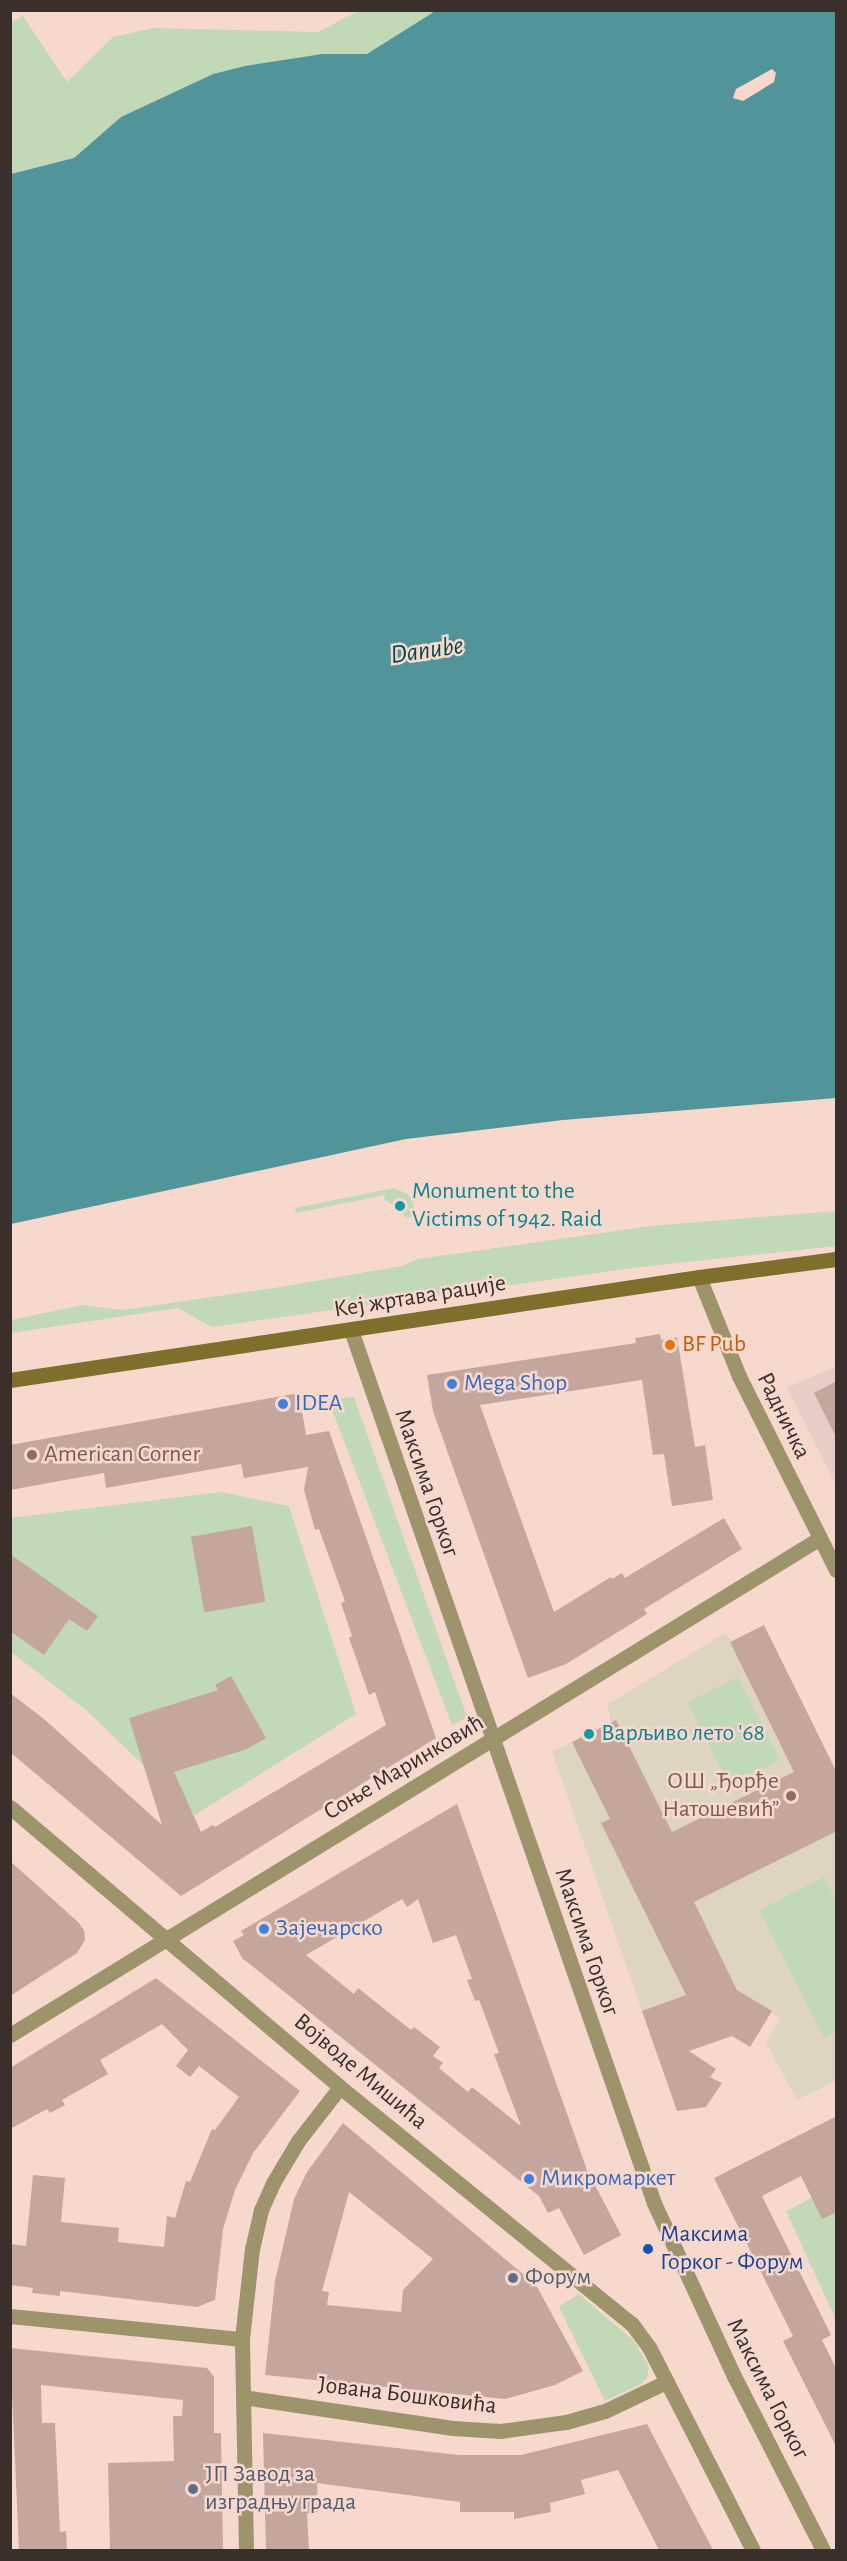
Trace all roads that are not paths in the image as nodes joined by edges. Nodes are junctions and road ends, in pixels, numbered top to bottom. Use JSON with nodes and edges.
{"nodes":[{"id":1,"x":837,"y":1259,"type":"edge"},
{"id":2,"x":699,"y":1277,"type":"junction"},
{"id":3,"x":351,"y":1330,"type":"junction"},
{"id":4,"x":10,"y":1380,"type":"edge"},
{"id":5,"x":820,"y":1538,"type":"junction"},
{"id":6,"x":837,"y":1570,"type":"edge"},
{"id":7,"x":492,"y":1740,"type":"junction"},
{"id":8,"x":10,"y":1807,"type":"edge"},
{"id":9,"x":166,"y":1940,"type":"junction"},
{"id":10,"x":10,"y":2035,"type":"edge"},
{"id":11,"x":340,"y":2086,"type":"junction"},
{"id":12,"x":10,"y":2316,"type":"edge"},
{"id":13,"x":242,"y":2339,"type":"junction"},
{"id":14,"x":666,"y":2382,"type":"junction"},
{"id":15,"x":243,"y":2397,"type":"junction"},
{"id":16,"x":246,"y":2550,"type":"edge"},
{"id":17,"x":753,"y":2550,"type":"edge"},
{"id":18,"x":823,"y":2550,"type":"edge"}],
"edges":[{"from":1,"to":2,"type":"main road","name":"Кеј жртава рације"},
{"from":2,"to":3,"type":"main road","name":"Кеј жртава рације"},
{"from":2,"to":5,"type":"street","name":"Радничка"},
{"from":3,"to":4,"type":"main road","name":"Кеј жртава рације"},
{"from":3,"to":7,"type":"street","name":"Максима Горког"},
{"from":5,"to":6,"type":"street","name":"Радничка"},
{"from":5,"to":7,"type":"street","name":"Соње Маринковић"},
{"from":7,"to":9,"type":"street","name":"Соње Маринковић"},
{"from":7,"to":18,"type":"street","name":"Максима Горког"},
{"from":8,"to":9,"type":"street","name":"Војводе Мишића"},
{"from":9,"to":10,"type":"street","name":"Соње Маринковић"},
{"from":9,"to":11,"type":"street","name":"Војводе Мишића"},
{"from":11,"to":13,"type":"street"},
{"from":11,"to":14,"type":"street","name":"Војводе Мишића"},
{"from":12,"to":13,"type":"street"},
{"from":13,"to":15,"type":"street"},
{"from":14,"to":15,"type":"street","name":"Јована Бошковића"},
{"from":14,"to":17,"type":"street"},
{"from":15,"to":16,"type":"street"}]}
